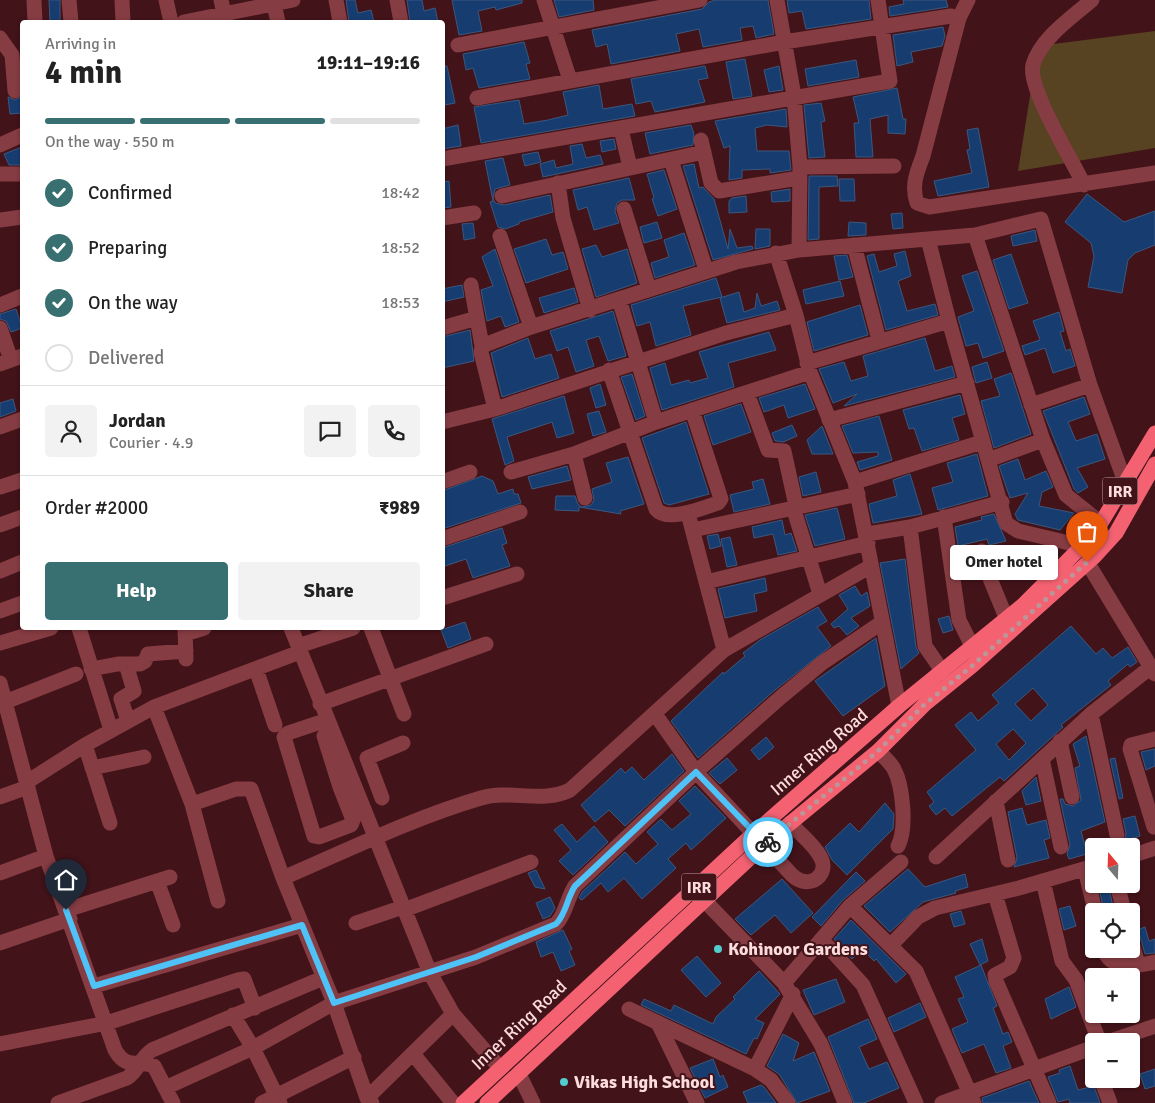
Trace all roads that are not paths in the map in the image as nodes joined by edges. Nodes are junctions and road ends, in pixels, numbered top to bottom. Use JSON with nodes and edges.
{"nodes":[{"id":1,"x":34,"y":0,"type":"edge"},
{"id":2,"x":70,"y":0,"type":"edge"},
{"id":3,"x":122,"y":0,"type":"edge"},
{"id":4,"x":166,"y":0,"type":"edge"},
{"id":5,"x":293,"y":0,"type":"edge"},
{"id":6,"x":336,"y":0,"type":"edge"},
{"id":7,"x":397,"y":0,"type":"edge"},
{"id":8,"x":544,"y":0,"type":"edge"},
{"id":9,"x":700,"y":0,"type":"edge"},
{"id":10,"x":777,"y":0,"type":"edge"},
{"id":11,"x":878,"y":0,"type":"edge"},
{"id":12,"x":968,"y":0,"type":"edge"},
{"id":13,"x":1092,"y":0,"type":"edge"},
{"id":14,"x":273,"y":2,"type":"edge"},
{"id":15,"x":224,"y":12,"type":"edge"},
{"id":16,"x":951,"y":16,"type":"dead end"},
{"id":17,"x":34,"y":20,"type":"edge"},
{"id":18,"x":71,"y":20,"type":"edge"},
{"id":19,"x":123,"y":20,"type":"edge"},
{"id":20,"x":171,"y":20,"type":"edge"},
{"id":21,"x":192,"y":20,"type":"edge"},
{"id":22,"x":278,"y":20,"type":"edge"},
{"id":23,"x":340,"y":20,"type":"edge"},
{"id":24,"x":401,"y":20,"type":"edge"},
{"id":25,"x":882,"y":27,"type":"junction"},
{"id":26,"x":553,"y":28,"type":"junction"},
{"id":27,"x":3,"y":42,"type":"edge"},
{"id":28,"x":784,"y":42,"type":"junction"},
{"id":29,"x":20,"y":45,"type":"edge"},
{"id":30,"x":458,"y":45,"type":"dead end"},
{"id":31,"x":570,"y":80,"type":"junction"},
{"id":32,"x":15,"y":91,"type":"dead end"},
{"id":33,"x":794,"y":96,"type":"junction"},
{"id":34,"x":477,"y":98,"type":"dead end"},
{"id":35,"x":621,"y":129,"type":"junction"},
{"id":36,"x":20,"y":135,"type":"edge"},
{"id":37,"x":0,"y":145,"type":"edge"},
{"id":38,"x":445,"y":159,"type":"edge"},
{"id":39,"x":672,"y":160,"type":"junction"},
{"id":40,"x":894,"y":166,"type":"dead end"},
{"id":41,"x":630,"y":168,"type":"junction"},
{"id":42,"x":1,"y":170,"type":"edge"},
{"id":43,"x":799,"y":172,"type":"junction"},
{"id":44,"x":1155,"y":173,"type":"edge"},
{"id":45,"x":20,"y":174,"type":"edge"},
{"id":46,"x":558,"y":183,"type":"junction"},
{"id":47,"x":1084,"y":185,"type":"junction"},
{"id":48,"x":502,"y":196,"type":"dead end"},
{"id":49,"x":624,"y":209,"type":"dead end"},
{"id":50,"x":474,"y":213,"type":"dead end"},
{"id":51,"x":445,"y":218,"type":"edge"},
{"id":52,"x":0,"y":220,"type":"edge"},
{"id":53,"x":20,"y":221,"type":"edge"},
{"id":54,"x":976,"y":235,"type":"junction"},
{"id":55,"x":500,"y":236,"type":"dead end"},
{"id":56,"x":928,"y":239,"type":"junction"},
{"id":57,"x":854,"y":245,"type":"junction"},
{"id":58,"x":799,"y":250,"type":"junction"},
{"id":59,"x":776,"y":253,"type":"junction"},
{"id":60,"x":706,"y":270,"type":"junction"},
{"id":61,"x":471,"y":286,"type":"dead end"},
{"id":62,"x":649,"y":289,"type":"junction"},
{"id":63,"x":20,"y":297,"type":"edge"},
{"id":64,"x":619,"y":299,"type":"junction"},
{"id":65,"x":0,"y":305,"type":"edge"},
{"id":66,"x":590,"y":310,"type":"junction"},
{"id":67,"x":796,"y":315,"type":"junction"},
{"id":68,"x":477,"y":318,"type":"junction"},
{"id":69,"x":949,"y":321,"type":"junction"},
{"id":70,"x":445,"y":327,"type":"edge"},
{"id":71,"x":531,"y":327,"type":"junction"},
{"id":72,"x":0,"y":328,"type":"edge"},
{"id":73,"x":879,"y":340,"type":"junction"},
{"id":74,"x":482,"y":346,"type":"junction"},
{"id":75,"x":11,"y":360,"type":"edge"},
{"id":76,"x":638,"y":362,"type":"junction"},
{"id":77,"x":809,"y":367,"type":"junction"},
{"id":78,"x":610,"y":370,"type":"junction"},
{"id":79,"x":967,"y":383,"type":"junction"},
{"id":80,"x":1090,"y":384,"type":"junction"},
{"id":81,"x":748,"y":394,"type":"junction"},
{"id":82,"x":1031,"y":405,"type":"junction"},
{"id":83,"x":692,"y":410,"type":"junction"},
{"id":84,"x":488,"y":411,"type":"junction"},
{"id":85,"x":20,"y":420,"type":"edge"},
{"id":86,"x":829,"y":420,"type":"junction"},
{"id":87,"x":445,"y":421,"type":"edge"},
{"id":88,"x":656,"y":422,"type":"junction"},
{"id":89,"x":0,"y":427,"type":"edge"},
{"id":90,"x":630,"y":432,"type":"junction"},
{"id":91,"x":1155,"y":433,"type":"edge"},
{"id":92,"x":1043,"y":440,"type":"junction"},
{"id":93,"x":982,"y":442,"type":"junction"},
{"id":94,"x":574,"y":454,"type":"junction"},
{"id":95,"x":988,"y":460,"type":"junction"},
{"id":96,"x":1155,"y":464,"type":"edge"},
{"id":97,"x":470,"y":472,"type":"dead end"},
{"id":98,"x":511,"y":472,"type":"dead end"},
{"id":99,"x":20,"y":481,"type":"edge"},
{"id":100,"x":445,"y":481,"type":"edge"},
{"id":101,"x":1125,"y":482,"type":"junction"},
{"id":102,"x":0,"y":488,"type":"edge"},
{"id":103,"x":856,"y":488,"type":"junction"},
{"id":104,"x":585,"y":498,"type":"dead end"},
{"id":105,"x":1002,"y":502,"type":"junction"},
{"id":106,"x":795,"y":507,"type":"junction"},
{"id":107,"x":520,"y":512,"type":"dead end"},
{"id":108,"x":687,"y":513,"type":"junction"},
{"id":109,"x":944,"y":517,"type":"junction"},
{"id":110,"x":20,"y":518,"type":"edge"},
{"id":111,"x":1101,"y":523,"type":"junction"},
{"id":112,"x":0,"y":525,"type":"edge"},
{"id":113,"x":910,"y":527,"type":"junction"},
{"id":114,"x":693,"y":530,"type":"junction"},
{"id":115,"x":445,"y":538,"type":"edge"},
{"id":116,"x":868,"y":538,"type":"junction"},
{"id":117,"x":1082,"y":546,"type":"junction"},
{"id":118,"x":982,"y":550,"type":"dead end"},
{"id":119,"x":808,"y":559,"type":"junction"},
{"id":120,"x":1087,"y":562,"type":"junction"},
{"id":121,"x":20,"y":563,"type":"edge"},
{"id":122,"x":870,"y":566,"type":"junction"},
{"id":123,"x":0,"y":570,"type":"edge"},
{"id":124,"x":517,"y":574,"type":"dead end"},
{"id":125,"x":706,"y":582,"type":"junction"},
{"id":126,"x":820,"y":594,"type":"junction"},
{"id":127,"x":445,"y":597,"type":"edge"},
{"id":128,"x":20,"y":604,"type":"edge"},
{"id":129,"x":0,"y":611,"type":"edge"},
{"id":130,"x":1007,"y":620,"type":"junction"},
{"id":131,"x":881,"y":623,"type":"junction"},
{"id":132,"x":44,"y":630,"type":"edge"},
{"id":133,"x":80,"y":630,"type":"edge"},
{"id":134,"x":292,"y":630,"type":"edge"},
{"id":135,"x":348,"y":630,"type":"edge"},
{"id":136,"x":372,"y":630,"type":"edge"},
{"id":137,"x":185,"y":631,"type":"edge"},
{"id":138,"x":0,"y":643,"type":"edge"},
{"id":139,"x":486,"y":644,"type":"dead end"},
{"id":140,"x":972,"y":646,"type":"junction"},
{"id":141,"x":299,"y":649,"type":"junction"},
{"id":142,"x":724,"y":650,"type":"junction"},
{"id":143,"x":126,"y":664,"type":"junction"},
{"id":144,"x":91,"y":669,"type":"junction"},
{"id":145,"x":256,"y":670,"type":"junction"},
{"id":146,"x":1153,"y":670,"type":"edge"},
{"id":147,"x":943,"y":672,"type":"junction"},
{"id":148,"x":76,"y":674,"type":"dead end"},
{"id":149,"x":390,"y":678,"type":"junction"},
{"id":150,"x":0,"y":683,"type":"edge"},
{"id":151,"x":5,"y":702,"type":"junction"},
{"id":152,"x":320,"y":704,"type":"junction"},
{"id":153,"x":899,"y":706,"type":"junction"},
{"id":154,"x":154,"y":707,"type":"junction"},
{"id":155,"x":404,"y":714,"type":"dead end"},
{"id":156,"x":655,"y":714,"type":"junction"},
{"id":157,"x":1091,"y":714,"type":"junction"},
{"id":158,"x":128,"y":721,"type":"junction"},
{"id":159,"x":275,"y":725,"type":"dead end"},
{"id":160,"x":326,"y":729,"type":"junction"},
{"id":161,"x":111,"y":730,"type":"junction"},
{"id":162,"x":1155,"y":739,"type":"edge"},
{"id":163,"x":1060,"y":741,"type":"junction"},
{"id":164,"x":402,"y":743,"type":"dead end"},
{"id":165,"x":85,"y":745,"type":"junction"},
{"id":166,"x":878,"y":751,"type":"junction"},
{"id":167,"x":144,"y":757,"type":"dead end"},
{"id":168,"x":1042,"y":759,"type":"junction"},
{"id":169,"x":369,"y":766,"type":"junction"},
{"id":170,"x":92,"y":768,"type":"junction"},
{"id":171,"x":696,"y":772,"type":"junction"},
{"id":172,"x":347,"y":782,"type":"junction"},
{"id":173,"x":27,"y":784,"type":"junction"},
{"id":174,"x":0,"y":797,"type":"edge"},
{"id":175,"x":1072,"y":797,"type":"dead end"},
{"id":176,"x":382,"y":798,"type":"dead end"},
{"id":177,"x":996,"y":801,"type":"junction"},
{"id":178,"x":192,"y":804,"type":"junction"},
{"id":179,"x":110,"y":823,"type":"dead end"},
{"id":180,"x":790,"y":823,"type":"junction"},
{"id":181,"x":1154,"y":827,"type":"edge"},
{"id":182,"x":753,"y":834,"type":"junction"},
{"id":183,"x":1117,"y":835,"type":"dead end"},
{"id":184,"x":375,"y":839,"type":"junction"},
{"id":185,"x":765,"y":844,"type":"junction"},
{"id":186,"x":898,"y":846,"type":"dead end"},
{"id":187,"x":1061,"y":847,"type":"dead end"},
{"id":188,"x":1155,"y":848,"type":"edge"},
{"id":189,"x":1140,"y":853,"type":"edge"},
{"id":190,"x":46,"y":856,"type":"junction"},
{"id":191,"x":936,"y":857,"type":"dead end"},
{"id":192,"x":1008,"y":860,"type":"dead end"},
{"id":193,"x":532,"y":862,"type":"dead end"},
{"id":194,"x":901,"y":862,"type":"dead end"},
{"id":195,"x":1085,"y":868,"type":"edge"},
{"id":196,"x":0,"y":873,"type":"edge"},
{"id":197,"x":283,"y":878,"type":"junction"},
{"id":198,"x":1043,"y":881,"type":"junction"},
{"id":199,"x":995,"y":894,"type":"junction"},
{"id":200,"x":704,"y":900,"type":"junction"},
{"id":201,"x":218,"y":901,"type":"dead end"},
{"id":202,"x":850,"y":906,"type":"junction"},
{"id":203,"x":403,"y":908,"type":"junction"},
{"id":204,"x":68,"y":915,"type":"junction"},
{"id":205,"x":356,"y":923,"type":"dead end"},
{"id":206,"x":174,"y":924,"type":"dead end"},
{"id":207,"x":302,"y":925,"type":"junction"},
{"id":208,"x":822,"y":940,"type":"junction"},
{"id":209,"x":0,"y":944,"type":"edge"},
{"id":210,"x":892,"y":945,"type":"junction"},
{"id":211,"x":1109,"y":958,"type":"edge"},
{"id":212,"x":1136,"y":958,"type":"edge"},
{"id":213,"x":1155,"y":962,"type":"edge"},
{"id":214,"x":1138,"y":965,"type":"junction"},
{"id":215,"x":430,"y":973,"type":"junction"},
{"id":216,"x":323,"y":978,"type":"junction"},
{"id":217,"x":94,"y":986,"type":"junction"},
{"id":218,"x":789,"y":989,"type":"junction"},
{"id":219,"x":334,"y":1003,"type":"junction"},
{"id":220,"x":255,"y":1008,"type":"junction"},
{"id":221,"x":629,"y":1010,"type":"dead end"},
{"id":222,"x":453,"y":1014,"type":"junction"},
{"id":223,"x":233,"y":1015,"type":"junction"},
{"id":224,"x":106,"y":1023,"type":"junction"},
{"id":225,"x":659,"y":1025,"type":"junction"},
{"id":226,"x":1155,"y":1026,"type":"edge"},
{"id":227,"x":1090,"y":1033,"type":"edge"},
{"id":228,"x":1134,"y":1033,"type":"edge"},
{"id":229,"x":0,"y":1044,"type":"edge"},
{"id":230,"x":253,"y":1048,"type":"junction"},
{"id":231,"x":1085,"y":1052,"type":"edge"},
{"id":232,"x":414,"y":1055,"type":"junction"},
{"id":233,"x":354,"y":1057,"type":"junction"},
{"id":234,"x":140,"y":1064,"type":"junction"},
{"id":235,"x":500,"y":1068,"type":"junction"},
{"id":236,"x":755,"y":1069,"type":"junction"},
{"id":237,"x":1035,"y":1070,"type":"junction"},
{"id":238,"x":519,"y":1074,"type":"junction"},
{"id":239,"x":165,"y":1088,"type":"junction"},
{"id":240,"x":1104,"y":1088,"type":"edge"},
{"id":241,"x":972,"y":1098,"type":"edge"},
{"id":242,"x":278,"y":1099,"type":"edge"},
{"id":243,"x":369,"y":1101,"type":"edge"},
{"id":244,"x":58,"y":1103,"type":"edge"},
{"id":245,"x":173,"y":1103,"type":"edge"},
{"id":246,"x":262,"y":1103,"type":"edge"},
{"id":247,"x":453,"y":1103,"type":"edge"},
{"id":248,"x":462,"y":1103,"type":"edge"},
{"id":249,"x":487,"y":1103,"type":"edge"},
{"id":250,"x":533,"y":1103,"type":"edge"},
{"id":251,"x":697,"y":1103,"type":"edge"},
{"id":252,"x":788,"y":1103,"type":"edge"},
{"id":253,"x":846,"y":1103,"type":"edge"},
{"id":254,"x":916,"y":1103,"type":"edge"},
{"id":255,"x":942,"y":1103,"type":"edge"},
{"id":256,"x":1049,"y":1103,"type":"edge"},
{"id":257,"x":1110,"y":1103,"type":"edge"}],
"edges":[{"from":1,"to":17,"type":"street"},
{"from":2,"to":18,"type":"street"},
{"from":3,"to":19,"type":"street"},
{"from":4,"to":20,"type":"street"},
{"from":5,"to":14,"type":"street"},
{"from":6,"to":23,"type":"street"},
{"from":7,"to":24,"type":"street"},
{"from":8,"to":26,"type":"street"},
{"from":9,"to":26,"type":"street"},
{"from":10,"to":28,"type":"street"},
{"from":11,"to":25,"type":"street"},
{"from":12,"to":47,"type":"street"},
{"from":13,"to":47,"type":"street"},
{"from":14,"to":15,"type":"street"},
{"from":14,"to":22,"type":"street"},
{"from":15,"to":21,"type":"street"},
{"from":16,"to":25,"type":"street"},
{"from":25,"to":28,"type":"street"},
{"from":25,"to":33,"type":"street"},
{"from":26,"to":30,"type":"street"},
{"from":26,"to":31,"type":"street"},
{"from":27,"to":29,"type":"street"},
{"from":27,"to":32,"type":"street"},
{"from":28,"to":31,"type":"street"},
{"from":28,"to":33,"type":"street"},
{"from":31,"to":34,"type":"street"},
{"from":33,"to":35,"type":"street"},
{"from":33,"to":43,"type":"street"},
{"from":35,"to":38,"type":"street"},
{"from":35,"to":41,"type":"street"},
{"from":36,"to":37,"type":"street"},
{"from":39,"to":41,"type":"street"},
{"from":39,"to":43,"type":"street"},
{"from":39,"to":60,"type":"street"},
{"from":40,"to":43,"type":"street"},
{"from":41,"to":46,"type":"street"},
{"from":42,"to":45,"type":"street"},
{"from":43,"to":58,"type":"street"},
{"from":44,"to":47,"type":"street"},
{"from":46,"to":48,"type":"street"},
{"from":46,"to":66,"type":"street"},
{"from":49,"to":62,"type":"street"},
{"from":50,"to":51,"type":"street"},
{"from":52,"to":53,"type":"street"},
{"from":54,"to":56,"type":"street"},
{"from":54,"to":80,"type":"street"},
{"from":54,"to":82,"type":"street"},
{"from":55,"to":71,"type":"street"},
{"from":56,"to":57,"type":"street"},
{"from":56,"to":69,"type":"street"},
{"from":57,"to":58,"type":"street"},
{"from":57,"to":73,"type":"street"},
{"from":58,"to":59,"type":"street"},
{"from":59,"to":60,"type":"street"},
{"from":59,"to":67,"type":"street"},
{"from":60,"to":62,"type":"street"},
{"from":61,"to":68,"type":"street"},
{"from":62,"to":64,"type":"street"},
{"from":63,"to":65,"type":"street"},
{"from":64,"to":66,"type":"street"},
{"from":64,"to":76,"type":"street"},
{"from":66,"to":71,"type":"street"},
{"from":67,"to":76,"type":"street"},
{"from":67,"to":77,"type":"street"},
{"from":68,"to":70,"type":"street"},
{"from":68,"to":74,"type":"street"},
{"from":69,"to":73,"type":"street"},
{"from":69,"to":79,"type":"street"},
{"from":71,"to":74,"type":"street"},
{"from":72,"to":75,"type":"street"},
{"from":73,"to":77,"type":"street"},
{"from":74,"to":84,"type":"street"},
{"from":76,"to":78,"type":"street"},
{"from":76,"to":88,"type":"street"},
{"from":77,"to":81,"type":"street"},
{"from":77,"to":86,"type":"street"},
{"from":78,"to":84,"type":"street"},
{"from":78,"to":90,"type":"street"},
{"from":79,"to":86,"type":"street"},
{"from":79,"to":93,"type":"street"},
{"from":80,"to":82,"type":"street"},
{"from":80,"to":101,"type":"street"},
{"from":81,"to":83,"type":"street"},
{"from":81,"to":106,"type":"street"},
{"from":82,"to":92,"type":"street"},
{"from":83,"to":88,"type":"street"},
{"from":83,"to":108,"type":"street"},
{"from":84,"to":87,"type":"street"},
{"from":85,"to":89,"type":"street"},
{"from":86,"to":103,"type":"street"},
{"from":88,"to":90,"type":"street"},
{"from":90,"to":94,"type":"street"},
{"from":90,"to":108,"type":"street"},
{"from":91,"to":101,"type":"highway","name":"Inner Ring Road","number":"IRR"},
{"from":92,"to":95,"type":"street"},
{"from":92,"to":111,"type":"street"},
{"from":93,"to":95,"type":"street"},
{"from":93,"to":103,"type":"street"},
{"from":94,"to":98,"type":"street"},
{"from":94,"to":104,"type":"street"},
{"from":95,"to":105,"type":"street"},
{"from":96,"to":120,"type":"highway","name":"Inner Ring Road","number":"IRR"},
{"from":97,"to":100,"type":"street"},
{"from":99,"to":102,"type":"street"},
{"from":101,"to":111,"type":"highway","name":"Inner Ring Road","number":"IRR"},
{"from":103,"to":106,"type":"street"},
{"from":103,"to":116,"type":"street"},
{"from":105,"to":109,"type":"street"},
{"from":105,"to":117,"type":"street"},
{"from":106,"to":114,"type":"street"},
{"from":106,"to":119,"type":"street"},
{"from":107,"to":115,"type":"street"},
{"from":108,"to":114,"type":"street"},
{"from":109,"to":113,"type":"street"},
{"from":109,"to":140,"type":"street"},
{"from":110,"to":112,"type":"street"},
{"from":111,"to":117,"type":"highway","name":"Inner Ring Road","number":"IRR"},
{"from":113,"to":116,"type":"street"},
{"from":113,"to":147,"type":"street"},
{"from":114,"to":125,"type":"street"},
{"from":116,"to":119,"type":"street"},
{"from":116,"to":122,"type":"street"},
{"from":117,"to":130,"type":"highway","name":"Inner Ring Road","number":"IRR"},
{"from":118,"to":130,"type":"street"},
{"from":119,"to":125,"type":"street"},
{"from":119,"to":126,"type":"street"},
{"from":120,"to":146,"type":"street"},
{"from":120,"to":166,"type":"highway","name":"Inner Ring Road","number":"IRR"},
{"from":121,"to":123,"type":"street"},
{"from":122,"to":126,"type":"street"},
{"from":122,"to":131,"type":"street"},
{"from":124,"to":127,"type":"street"},
{"from":125,"to":142,"type":"street"},
{"from":126,"to":142,"type":"street"},
{"from":128,"to":129,"type":"street"},
{"from":130,"to":140,"type":"highway","name":"Inner Ring Road","number":"IRR"},
{"from":131,"to":153,"type":"street"},
{"from":131,"to":171,"type":"street"},
{"from":132,"to":138,"type":"street"},
{"from":133,"to":144,"type":"street"},
{"from":134,"to":141,"type":"street"},
{"from":135,"to":141,"type":"street"},
{"from":136,"to":149,"type":"street"},
{"from":137,"to":143,"type":"street"},
{"from":139,"to":149,"type":"street"},
{"from":140,"to":147,"type":"highway","name":"Inner Ring Road","number":"IRR"},
{"from":141,"to":145,"type":"street"},
{"from":141,"to":152,"type":"street"},
{"from":142,"to":156,"type":"street"},
{"from":143,"to":144,"type":"street"},
{"from":143,"to":158,"type":"street"},
{"from":144,"to":161,"type":"street"},
{"from":145,"to":154,"type":"street"},
{"from":145,"to":159,"type":"street"},
{"from":146,"to":157,"type":"street"},
{"from":147,"to":153,"type":"highway","name":"Inner Ring Road","number":"IRR"},
{"from":148,"to":151,"type":"street"},
{"from":149,"to":152,"type":"street"},
{"from":149,"to":155,"type":"street"},
{"from":150,"to":151,"type":"street"},
{"from":151,"to":173,"type":"street"},
{"from":152,"to":160,"type":"street"},
{"from":153,"to":182,"type":"highway","name":"Inner Ring Road","number":"IRR"},
{"from":154,"to":158,"type":"street"},
{"from":154,"to":178,"type":"street"},
{"from":156,"to":171,"type":"street"},
{"from":156,"to":184,"type":"street"},
{"from":157,"to":163,"type":"street"},
{"from":157,"to":183,"type":"street"},
{"from":158,"to":161,"type":"street"},
{"from":160,"to":172,"type":"street"},
{"from":160,"to":172,"type":"street"},
{"from":161,"to":165,"type":"street"},
{"from":162,"to":181,"type":"street"},
{"from":163,"to":168,"type":"street"},
{"from":163,"to":175,"type":"street"},
{"from":164,"to":169,"type":"street"},
{"from":165,"to":170,"type":"street"},
{"from":165,"to":173,"type":"street"},
{"from":166,"to":180,"type":"highway","name":"Inner Ring Road","number":"IRR"},
{"from":166,"to":186,"type":"street"},
{"from":167,"to":170,"type":"street"},
{"from":168,"to":177,"type":"street"},
{"from":168,"to":187,"type":"street"},
{"from":169,"to":172,"type":"street"},
{"from":169,"to":176,"type":"street"},
{"from":170,"to":179,"type":"street"},
{"from":171,"to":182,"type":"street"},
{"from":171,"to":215,"type":"street"},
{"from":172,"to":184,"type":"street"},
{"from":173,"to":174,"type":"street"},
{"from":173,"to":190,"type":"street"},
{"from":177,"to":191,"type":"street"},
{"from":177,"to":192,"type":"street"},
{"from":178,"to":197,"type":"street"},
{"from":178,"to":201,"type":"street"},
{"from":180,"to":185,"type":"highway","name":"Inner Ring Road","number":"IRR"},
{"from":180,"to":185,"type":"street"},
{"from":182,"to":185,"type":"street"},
{"from":182,"to":235,"type":"highway","name":"Inner Ring Road","number":"IRR"},
{"from":184,"to":197,"type":"street"},
{"from":184,"to":203,"type":"street"},
{"from":185,"to":200,"type":"highway","name":"Inner Ring Road","number":"IRR"},
{"from":188,"to":189,"type":"street"},
{"from":190,"to":196,"type":"street"},
{"from":190,"to":204,"type":"street"},
{"from":193,"to":203,"type":"street"},
{"from":194,"to":202,"type":"street"},
{"from":195,"to":198,"type":"street"},
{"from":197,"to":207,"type":"street"},
{"from":198,"to":199,"type":"street"},
{"from":198,"to":227,"type":"street"},
{"from":199,"to":210,"type":"street"},
{"from":199,"to":237,"type":"street"},
{"from":200,"to":218,"type":"street"},
{"from":200,"to":238,"type":"highway","name":"Inner Ring Road","number":"IRR"},
{"from":202,"to":208,"type":"street"},
{"from":202,"to":210,"type":"street"},
{"from":203,"to":205,"type":"street"},
{"from":203,"to":215,"type":"street"},
{"from":204,"to":206,"type":"street"},
{"from":204,"to":209,"type":"street"},
{"from":204,"to":217,"type":"street"},
{"from":207,"to":216,"type":"street"},
{"from":207,"to":217,"type":"street"},
{"from":208,"to":218,"type":"street"},
{"from":208,"to":254,"type":"street"},
{"from":210,"to":241,"type":"street"},
{"from":211,"to":214,"type":"street"},
{"from":212,"to":214,"type":"street"},
{"from":213,"to":214,"type":"street"},
{"from":215,"to":219,"type":"street"},
{"from":215,"to":222,"type":"street"},
{"from":216,"to":219,"type":"street"},
{"from":216,"to":220,"type":"street"},
{"from":217,"to":224,"type":"street"},
{"from":218,"to":236,"type":"street"},
{"from":218,"to":253,"type":"street"},
{"from":219,"to":230,"type":"street"},
{"from":219,"to":233,"type":"street"},
{"from":220,"to":223,"type":"street"},
{"from":220,"to":224,"type":"street"},
{"from":221,"to":225,"type":"street"},
{"from":222,"to":232,"type":"street"},
{"from":222,"to":235,"type":"street"},
{"from":223,"to":230,"type":"street"},
{"from":223,"to":234,"type":"street"},
{"from":224,"to":229,"type":"street"},
{"from":224,"to":234,"type":"street"},
{"from":225,"to":236,"type":"street"},
{"from":225,"to":251,"type":"street"},
{"from":226,"to":228,"type":"street"},
{"from":230,"to":239,"type":"street"},
{"from":230,"to":242,"type":"street"},
{"from":231,"to":237,"type":"street"},
{"from":232,"to":243,"type":"street"},
{"from":232,"to":247,"type":"street"},
{"from":233,"to":242,"type":"street"},
{"from":233,"to":243,"type":"street"},
{"from":234,"to":239,"type":"street"},
{"from":234,"to":244,"type":"street"},
{"from":235,"to":248,"type":"highway","name":"Inner Ring Road","number":"IRR"},
{"from":236,"to":252,"type":"street"},
{"from":237,"to":241,"type":"street"},
{"from":237,"to":256,"type":"street"},
{"from":238,"to":249,"type":"highway","name":"Inner Ring Road","number":"IRR"},
{"from":238,"to":250,"type":"street"},
{"from":239,"to":245,"type":"street"},
{"from":240,"to":257,"type":"street"},
{"from":241,"to":255,"type":"street"},
{"from":242,"to":246,"type":"street"}]}
